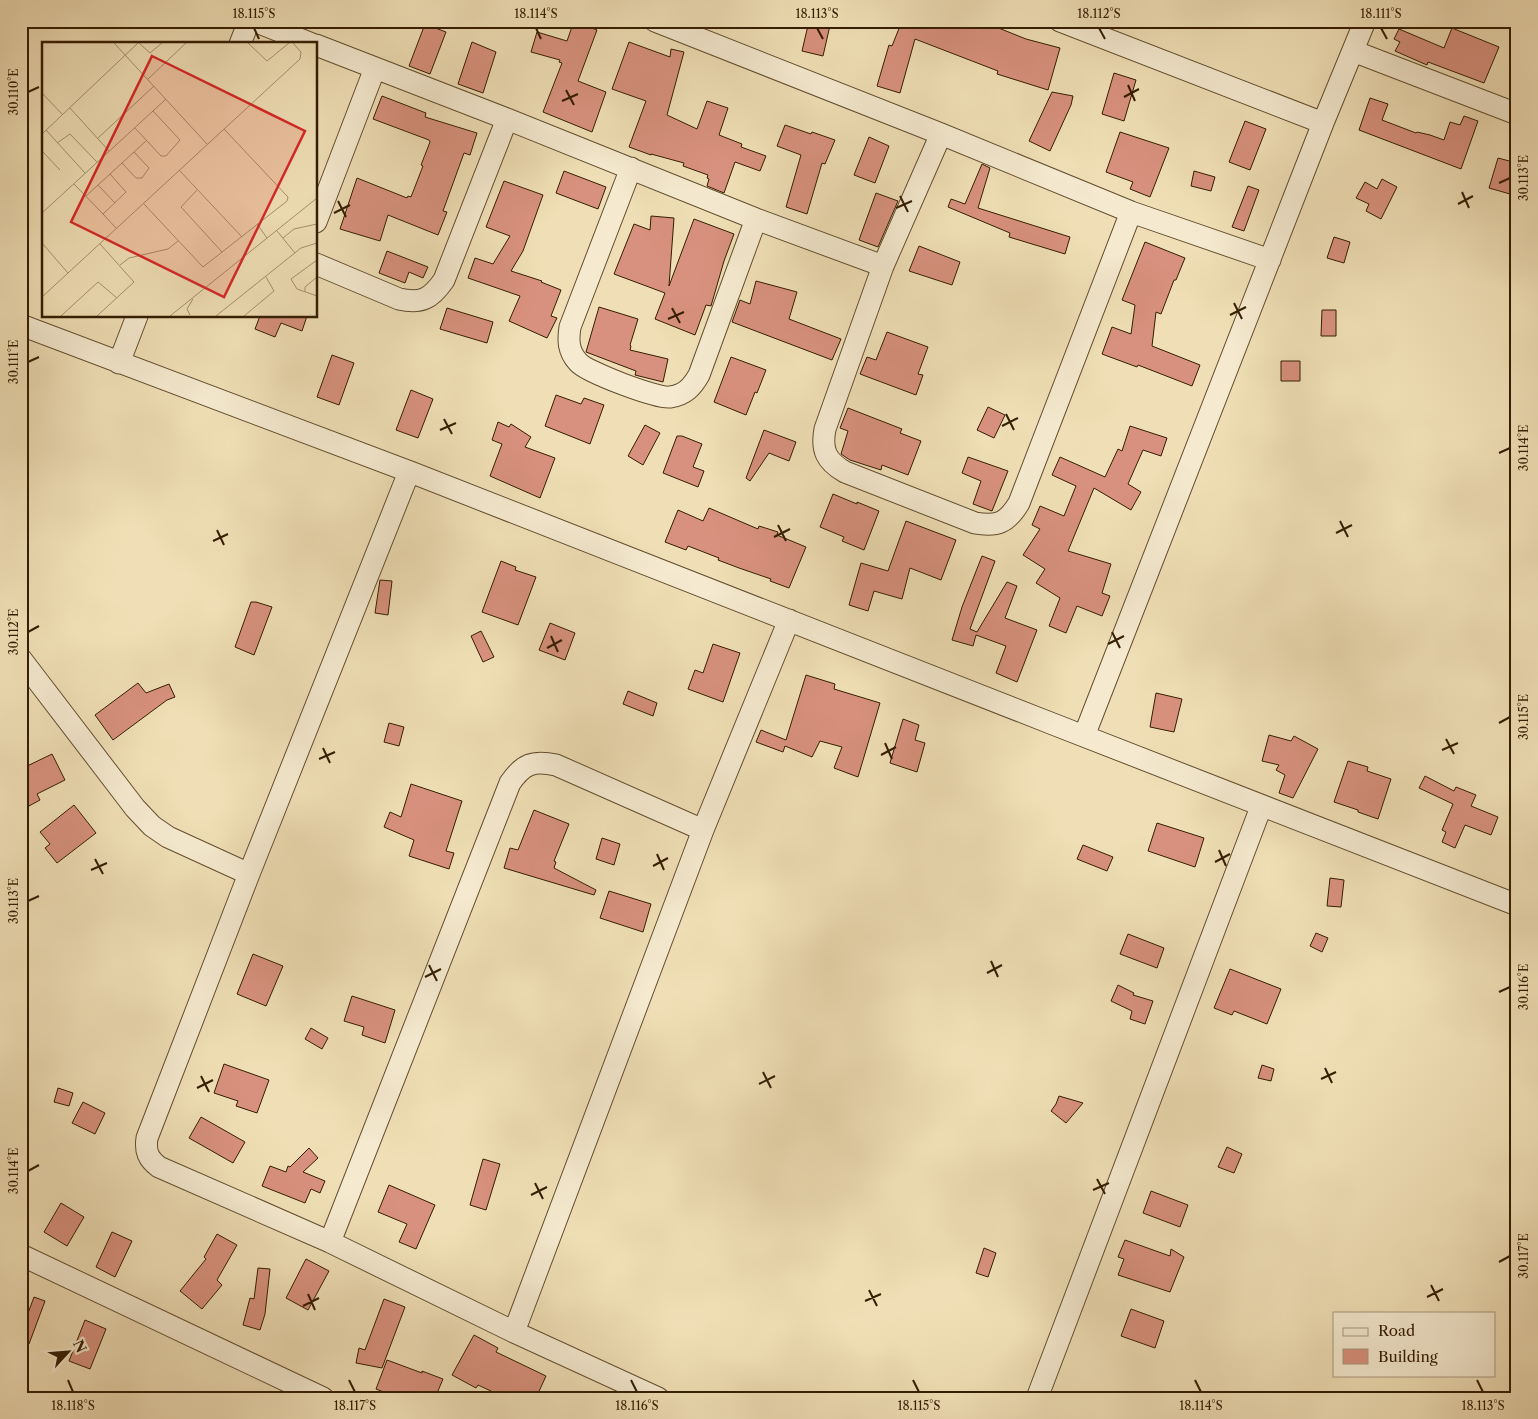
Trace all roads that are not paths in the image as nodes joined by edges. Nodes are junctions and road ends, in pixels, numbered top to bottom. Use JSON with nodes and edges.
{"nodes":[{"id":1,"x":249,"y":21,"type":"edge"},
{"id":2,"x":254,"y":21,"type":"edge"},
{"id":3,"x":1060,"y":21,"type":"edge"},
{"id":4,"x":1365,"y":21,"type":"edge"},
{"id":5,"x":669,"y":24,"type":"edge"},
{"id":6,"x":241,"y":42,"type":"edge"},
{"id":7,"x":307,"y":42,"type":"edge"},
{"id":8,"x":318,"y":46,"type":"edge"},
{"id":9,"x":1354,"y":51,"type":"junction"},
{"id":10,"x":374,"y":68,"type":"junction"},
{"id":11,"x":1517,"y":114,"type":"edge"},
{"id":12,"x":507,"y":119,"type":"junction"},
{"id":13,"x":1323,"y":123,"type":"junction"},
{"id":14,"x":942,"y":134,"type":"junction"},
{"id":15,"x":631,"y":168,"type":"junction"},
{"id":16,"x":1131,"y":212,"type":"junction"},
{"id":17,"x":318,"y":217,"type":"edge"},
{"id":18,"x":756,"y":219,"type":"junction"},
{"id":19,"x":1270,"y":260,"type":"junction"},
{"id":20,"x":318,"y":265,"type":"edge"},
{"id":21,"x":883,"y":266,"type":"junction"},
{"id":22,"x":136,"y":318,"type":"edge"},
{"id":23,"x":21,"y":325,"type":"edge"},
{"id":24,"x":119,"y":363,"type":"junction"},
{"id":25,"x":409,"y":472,"type":"junction"},
{"id":26,"x":789,"y":620,"type":"junction"},
{"id":27,"x":21,"y":659,"type":"edge"},
{"id":28,"x":1084,"y":736,"type":"junction"},
{"id":29,"x":1261,"y":807,"type":"junction"},
{"id":30,"x":703,"y":830,"type":"junction"},
{"id":31,"x":249,"y":874,"type":"junction"},
{"id":32,"x":1517,"y":905,"type":"edge"},
{"id":33,"x":330,"y":1242,"type":"junction"},
{"id":34,"x":21,"y":1255,"type":"edge"},
{"id":35,"x":514,"y":1332,"type":"junction"},
{"id":36,"x":323,"y":1398,"type":"edge"},
{"id":37,"x":658,"y":1398,"type":"edge"},
{"id":38,"x":1037,"y":1398,"type":"edge"}],
"edges":[{"from":1,"to":6,"type":"street"},
{"from":2,"to":7,"type":"street"},
{"from":3,"to":13,"type":"street"},
{"from":4,"to":9,"type":"street"},
{"from":5,"to":14,"type":"street"},
{"from":8,"to":10,"type":"street"},
{"from":9,"to":11,"type":"street"},
{"from":9,"to":13,"type":"street"},
{"from":10,"to":12,"type":"street"},
{"from":10,"to":17,"type":"street"},
{"from":12,"to":15,"type":"street"},
{"from":12,"to":20,"type":"street"},
{"from":13,"to":19,"type":"street"},
{"from":14,"to":16,"type":"street"},
{"from":14,"to":21,"type":"street"},
{"from":15,"to":18,"type":"street"},
{"from":15,"to":18,"type":"street"},
{"from":16,"to":19,"type":"street"},
{"from":16,"to":21,"type":"street"},
{"from":18,"to":21,"type":"street"},
{"from":19,"to":28,"type":"street"},
{"from":22,"to":24,"type":"street"},
{"from":23,"to":24,"type":"street"},
{"from":24,"to":25,"type":"street"},
{"from":25,"to":26,"type":"street"},
{"from":25,"to":31,"type":"street"},
{"from":26,"to":28,"type":"street"},
{"from":26,"to":30,"type":"street"},
{"from":27,"to":31,"type":"street"},
{"from":28,"to":29,"type":"street"},
{"from":29,"to":32,"type":"street"},
{"from":29,"to":38,"type":"street"},
{"from":30,"to":33,"type":"street"},
{"from":30,"to":35,"type":"street"},
{"from":31,"to":33,"type":"street"},
{"from":33,"to":35,"type":"street"},
{"from":34,"to":36,"type":"street"},
{"from":35,"to":37,"type":"street"}]}
